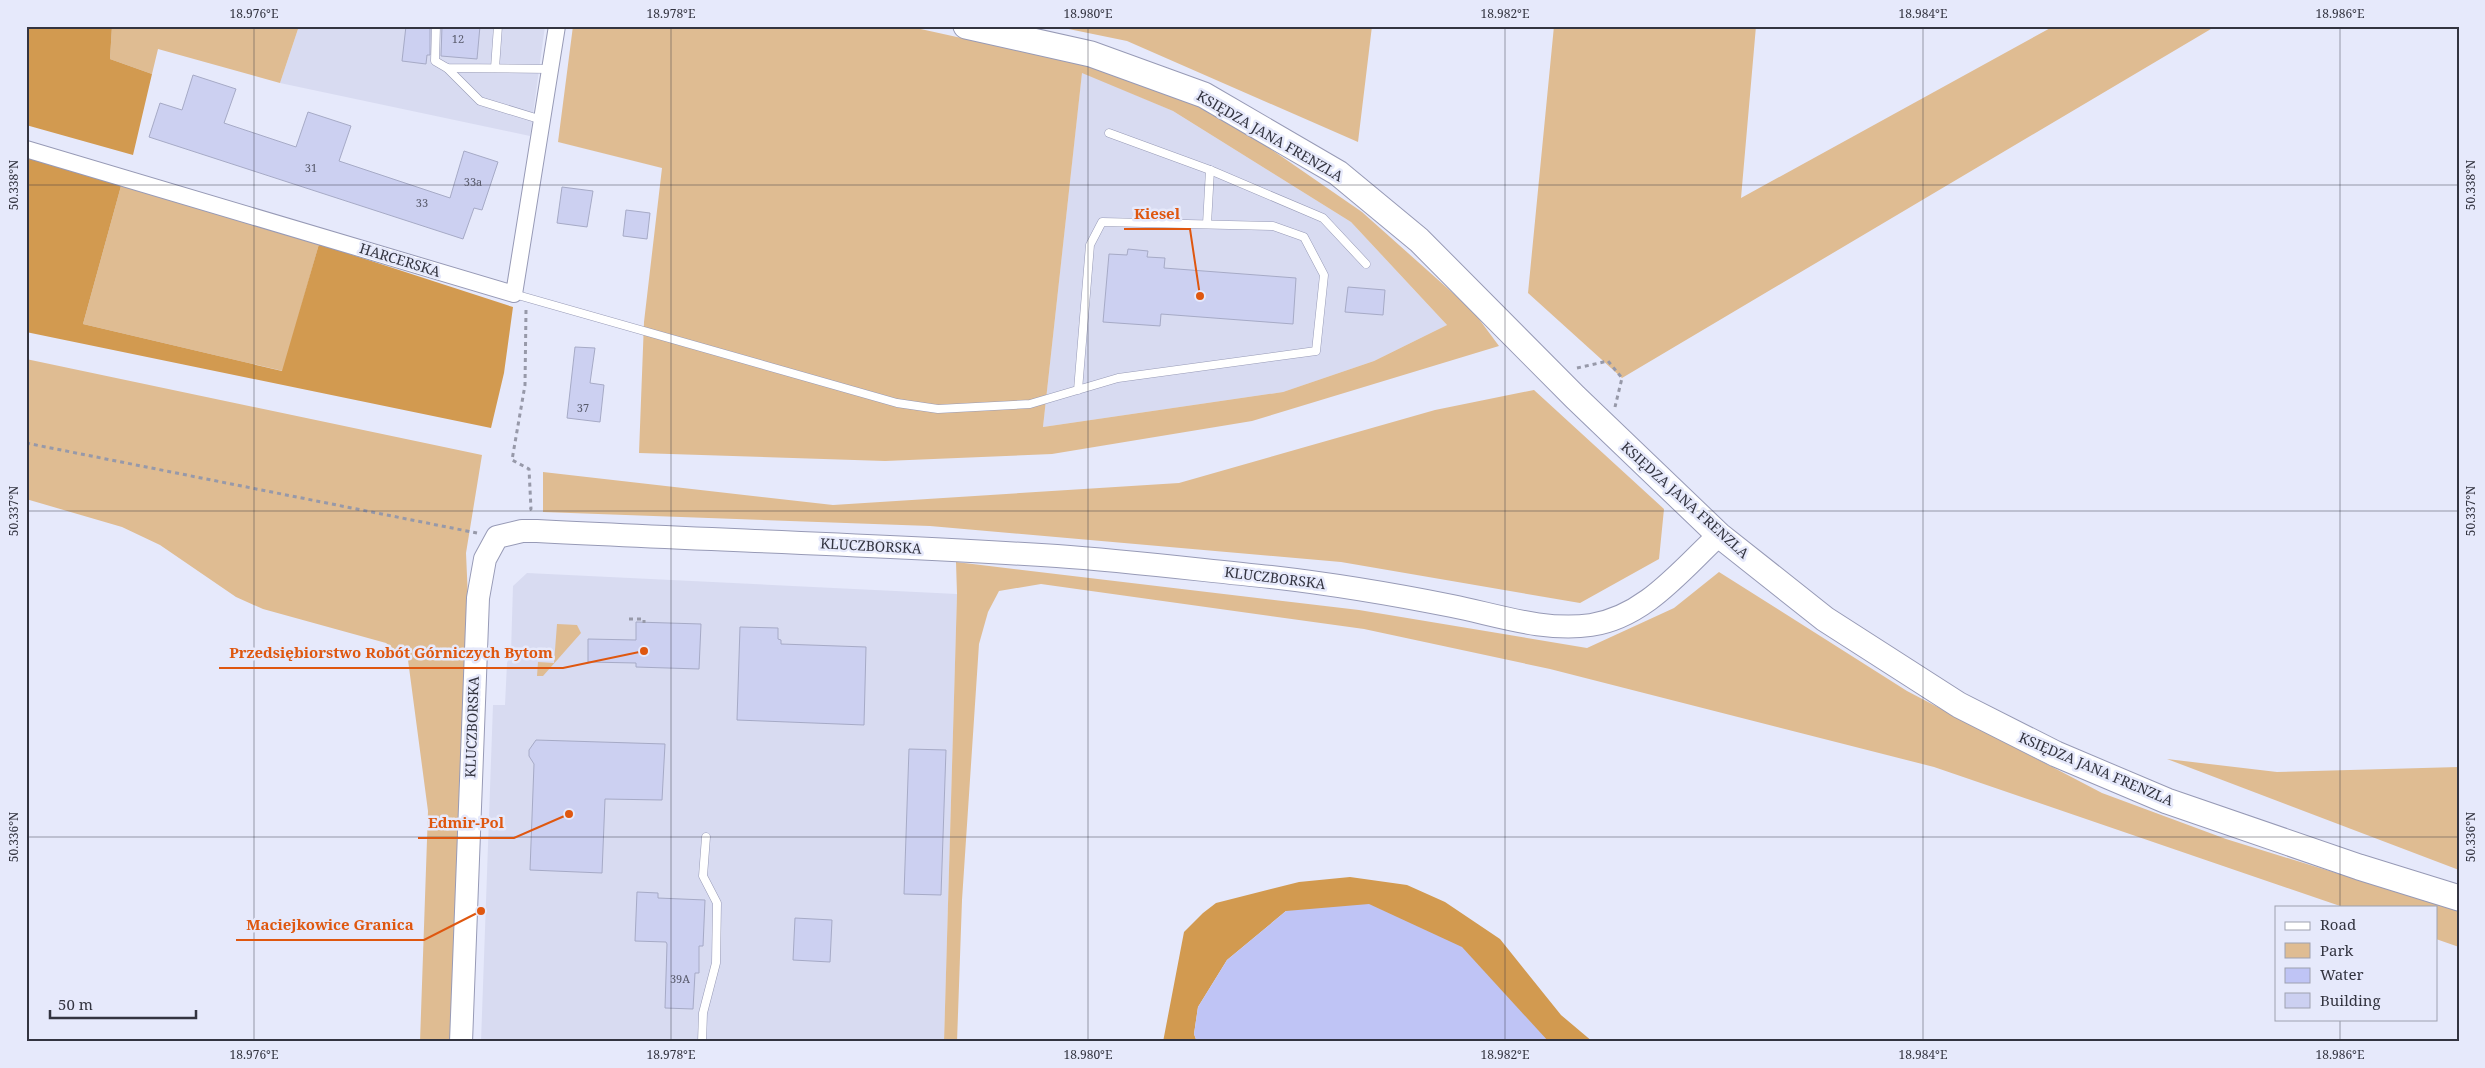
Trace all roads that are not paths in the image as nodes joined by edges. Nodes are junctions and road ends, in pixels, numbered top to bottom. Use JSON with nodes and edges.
{"nodes":[{"id":1,"x":436,"y":26,"type":"edge"},
{"id":2,"x":498,"y":26,"type":"edge"},
{"id":3,"x":557,"y":26,"type":"edge"},
{"id":4,"x":966,"y":26,"type":"edge"},
{"id":5,"x":448,"y":68,"type":"junction"},
{"id":6,"x":495,"y":68,"type":"junction"},
{"id":7,"x":550,"y":69,"type":"junction"},
{"id":8,"x":542,"y":120,"type":"junction"},
{"id":9,"x":1109,"y":133,"type":"dead end"},
{"id":10,"x":26,"y":149,"type":"edge"},
{"id":11,"x":1210,"y":170,"type":"junction"},
{"id":12,"x":1207,"y":224,"type":"junction"},
{"id":13,"x":1366,"y":264,"type":"dead end"},
{"id":14,"x":520,"y":296,"type":"junction"},
{"id":15,"x":1078,"y":390,"type":"junction"},
{"id":16,"x":1719,"y":535,"type":"junction"},
{"id":17,"x":706,"y":837,"type":"dead end"},
{"id":18,"x":2459,"y":898,"type":"edge"},
{"id":19,"x":460,"y":1042,"type":"edge"},
{"id":20,"x":702,"y":1042,"type":"edge"}],
"edges":[{"from":1,"to":5,"type":"lane"},
{"from":2,"to":6,"type":"lane"},
{"from":3,"to":7,"type":"street"},
{"from":4,"to":16,"type":"main road","name":"KSIĘDZA JANA FRENZLA"},
{"from":5,"to":6,"type":"lane"},
{"from":5,"to":8,"type":"lane"},
{"from":6,"to":7,"type":"lane"},
{"from":7,"to":8,"type":"street"},
{"from":8,"to":14,"type":"street"},
{"from":9,"to":11,"type":"lane"},
{"from":10,"to":14,"type":"street","name":"HARCERSKA"},
{"from":11,"to":12,"type":"lane"},
{"from":11,"to":13,"type":"lane"},
{"from":12,"to":15,"type":"lane"},
{"from":12,"to":15,"type":"lane"},
{"from":14,"to":15,"type":"lane"},
{"from":16,"to":18,"type":"main road","name":"KSIĘDZA JANA FRENZLA"},
{"from":16,"to":19,"type":"street","name":"KLUCZBORSKA"},
{"from":17,"to":20,"type":"lane"}]}
